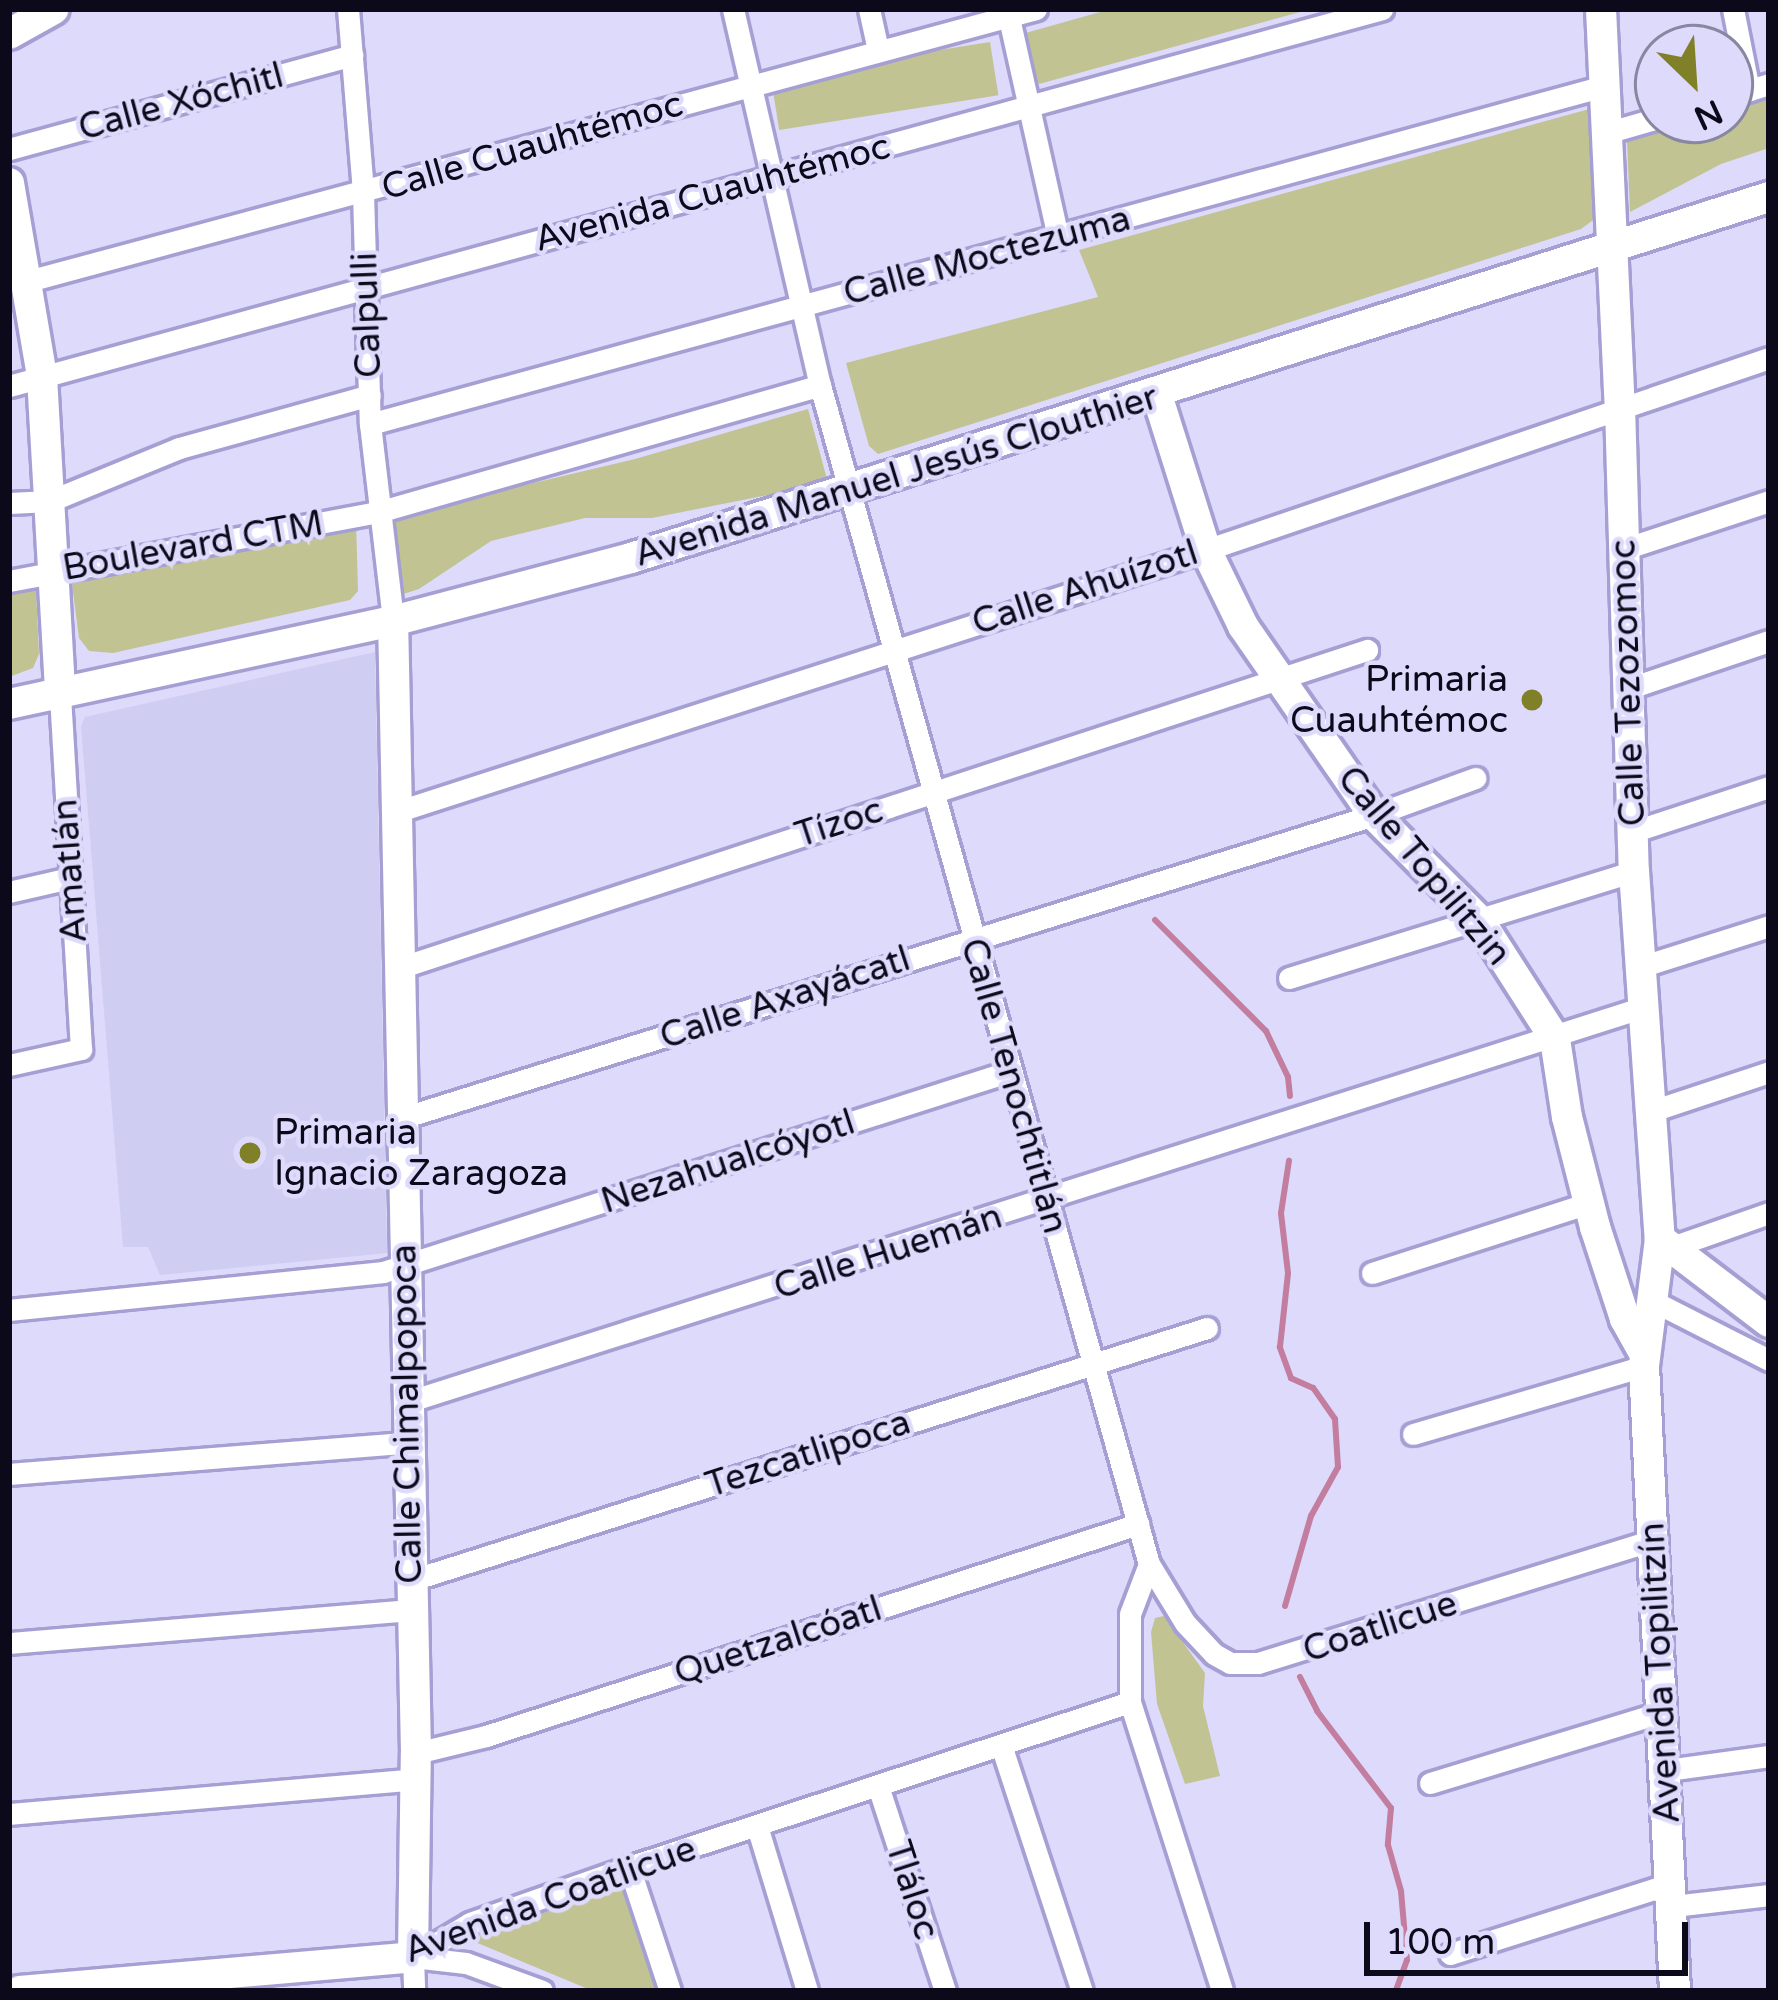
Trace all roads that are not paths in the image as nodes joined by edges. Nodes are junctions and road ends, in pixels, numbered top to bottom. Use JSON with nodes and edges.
{"nodes":[{"id":1,"x":54,"y":9,"type":"edge"},
{"id":2,"x":348,"y":9,"type":"edge"},
{"id":3,"x":733,"y":9,"type":"edge"},
{"id":4,"x":869,"y":9,"type":"edge"},
{"id":5,"x":1036,"y":9,"type":"edge"},
{"id":6,"x":1382,"y":9,"type":"edge"},
{"id":7,"x":1600,"y":9,"type":"edge"},
{"id":8,"x":1008,"y":13,"type":"edge"},
{"id":9,"x":9,"y":34,"type":"edge"},
{"id":10,"x":878,"y":50,"type":"junction"},
{"id":11,"x":352,"y":55,"type":"junction"},
{"id":12,"x":750,"y":85,"type":"junction"},
{"id":13,"x":1604,"y":86,"type":"junction"},
{"id":14,"x":1029,"y":108,"type":"junction"},
{"id":15,"x":1634,"y":125,"type":"edge"},
{"id":16,"x":1606,"y":134,"type":"junction"},
{"id":17,"x":9,"y":149,"type":"edge"},
{"id":18,"x":770,"y":177,"type":"junction"},
{"id":19,"x":9,"y":182,"type":"edge"},
{"id":20,"x":363,"y":193,"type":"junction"},
{"id":21,"x":1769,"y":197,"type":"edge"},
{"id":22,"x":1058,"y":238,"type":"junction"},
{"id":23,"x":1611,"y":248,"type":"junction"},
{"id":24,"x":28,"y":281,"type":"junction"},
{"id":25,"x":365,"y":286,"type":"junction"},
{"id":26,"x":802,"y":306,"type":"junction"},
{"id":27,"x":1769,"y":358,"type":"edge"},
{"id":28,"x":42,"y":376,"type":"junction"},
{"id":29,"x":9,"y":386,"type":"edge"},
{"id":30,"x":820,"y":386,"type":"junction"},
{"id":31,"x":370,"y":395,"type":"junction"},
{"id":32,"x":1157,"y":395,"type":"junction"},
{"id":33,"x":1620,"y":407,"type":"junction"},
{"id":34,"x":370,"y":424,"type":"junction"},
{"id":35,"x":849,"y":492,"type":"junction"},
{"id":36,"x":50,"y":501,"type":"junction"},
{"id":37,"x":1769,"y":501,"type":"edge"},
{"id":38,"x":9,"y":503,"type":"edge"},
{"id":39,"x":378,"y":512,"type":"junction"},
{"id":40,"x":1624,"y":549,"type":"junction"},
{"id":41,"x":1206,"y":550,"type":"junction"},
{"id":42,"x":50,"y":572,"type":"junction"},
{"id":43,"x":9,"y":581,"type":"edge"},
{"id":44,"x":393,"y":621,"type":"junction"},
{"id":45,"x":1769,"y":641,"type":"edge"},
{"id":46,"x":893,"y":649,"type":"junction"},
{"id":47,"x":1367,"y":650,"type":"dead end"},
{"id":48,"x":1279,"y":679,"type":"junction"},
{"id":49,"x":1630,"y":688,"type":"junction"},
{"id":50,"x":60,"y":692,"type":"junction"},
{"id":51,"x":9,"y":704,"type":"edge"},
{"id":52,"x":1475,"y":778,"type":"dead end"},
{"id":53,"x":1769,"y":787,"type":"edge"},
{"id":54,"x":930,"y":793,"type":"junction"},
{"id":55,"x":399,"y":811,"type":"junction"},
{"id":56,"x":1374,"y":815,"type":"junction"},
{"id":57,"x":1632,"y":832,"type":"junction"},
{"id":58,"x":1634,"y":871,"type":"junction"},
{"id":59,"x":70,"y":878,"type":"junction"},
{"id":60,"x":9,"y":892,"type":"edge"},
{"id":61,"x":1479,"y":920,"type":"junction"},
{"id":62,"x":1769,"y":926,"type":"edge"},
{"id":63,"x":972,"y":939,"type":"junction"},
{"id":64,"x":1640,"y":967,"type":"junction"},
{"id":65,"x":399,"y":968,"type":"junction"},
{"id":66,"x":1289,"y":978,"type":"dead end"},
{"id":67,"x":1641,"y":1008,"type":"junction"},
{"id":68,"x":1555,"y":1040,"type":"junction"},
{"id":69,"x":9,"y":1065,"type":"edge"},
{"id":70,"x":1011,"y":1071,"type":"junction"},
{"id":71,"x":1769,"y":1072,"type":"edge"},
{"id":72,"x":1652,"y":1111,"type":"junction"},
{"id":73,"x":402,"y":1118,"type":"junction"},
{"id":74,"x":1048,"y":1201,"type":"junction"},
{"id":75,"x":1589,"y":1203,"type":"junction"},
{"id":76,"x":1769,"y":1214,"type":"edge"},
{"id":77,"x":1667,"y":1243,"type":"junction"},
{"id":78,"x":404,"y":1267,"type":"junction"},
{"id":79,"x":1372,"y":1273,"type":"dead end"},
{"id":80,"x":1653,"y":1301,"type":"junction"},
{"id":81,"x":9,"y":1310,"type":"edge"},
{"id":82,"x":1769,"y":1322,"type":"edge"},
{"id":83,"x":1207,"y":1328,"type":"dead end"},
{"id":84,"x":1644,"y":1360,"type":"junction"},
{"id":85,"x":1769,"y":1360,"type":"edge"},
{"id":86,"x":1094,"y":1363,"type":"junction"},
{"id":87,"x":406,"y":1402,"type":"junction"},
{"id":88,"x":1413,"y":1434,"type":"dead end"},
{"id":89,"x":407,"y":1443,"type":"junction"},
{"id":90,"x":9,"y":1474,"type":"edge"},
{"id":91,"x":1138,"y":1524,"type":"junction"},
{"id":92,"x":1652,"y":1540,"type":"junction"},
{"id":93,"x":1149,"y":1564,"type":"junction"},
{"id":94,"x":410,"y":1596,"type":"junction"},
{"id":95,"x":9,"y":1643,"type":"edge"},
{"id":96,"x":1130,"y":1702,"type":"junction"},
{"id":97,"x":1661,"y":1712,"type":"junction"},
{"id":98,"x":1002,"y":1748,"type":"junction"},
{"id":99,"x":1769,"y":1756,"type":"edge"},
{"id":100,"x":416,"y":1766,"type":"junction"},
{"id":101,"x":1667,"y":1770,"type":"junction"},
{"id":102,"x":1430,"y":1784,"type":"dead end"},
{"id":103,"x":879,"y":1789,"type":"junction"},
{"id":104,"x":9,"y":1814,"type":"edge"},
{"id":105,"x":757,"y":1826,"type":"junction"},
{"id":106,"x":629,"y":1867,"type":"junction"},
{"id":107,"x":1769,"y":1894,"type":"edge"},
{"id":108,"x":1672,"y":1895,"type":"junction"},
{"id":109,"x":1450,"y":1954,"type":"dead end"},
{"id":110,"x":413,"y":1957,"type":"junction"},
{"id":111,"x":20,"y":1991,"type":"edge"},
{"id":112,"x":414,"y":1991,"type":"edge"},
{"id":113,"x":542,"y":1991,"type":"edge"},
{"id":114,"x":670,"y":1991,"type":"edge"},
{"id":115,"x":807,"y":1991,"type":"edge"},
{"id":116,"x":945,"y":1991,"type":"edge"},
{"id":117,"x":1082,"y":1991,"type":"edge"},
{"id":118,"x":1222,"y":1991,"type":"edge"},
{"id":119,"x":1676,"y":1991,"type":"edge"}],
"edges":[{"from":1,"to":9,"type":"street"},
{"from":2,"to":11,"type":"street","name":"Calpulli"},
{"from":3,"to":12,"type":"street","name":"Calle Tenochtitlán"},
{"from":4,"to":10,"type":"street"},
{"from":5,"to":8,"type":"street","name":"Calle Cuauhtémoc"},
{"from":6,"to":14,"type":"street","name":"Avenida Cuauhtémoc"},
{"from":7,"to":13,"type":"street","name":"Calle Tezozomoc"},
{"from":8,"to":10,"type":"street","name":"Calle Cuauhtémoc"},
{"from":8,"to":14,"type":"street"},
{"from":10,"to":12,"type":"street","name":"Calle Cuauhtémoc"},
{"from":11,"to":17,"type":"street","name":"Calle Xóchitl"},
{"from":11,"to":20,"type":"street","name":"Calpulli"},
{"from":12,"to":18,"type":"street","name":"Calle Tenochtitlán"},
{"from":12,"to":20,"type":"street","name":"Calle Cuauhtémoc"},
{"from":13,"to":16,"type":"street","name":"Calle Tezozomoc"},
{"from":13,"to":22,"type":"street","name":"Calle Moctezuma"},
{"from":14,"to":18,"type":"street","name":"Avenida Cuauhtémoc"},
{"from":14,"to":22,"type":"street"},
{"from":15,"to":16,"type":"street"},
{"from":16,"to":23,"type":"street","name":"Calle Tezozomoc"},
{"from":18,"to":25,"type":"street","name":"Avenida Cuauhtémoc"},
{"from":18,"to":26,"type":"street","name":"Calle Tenochtitlán"},
{"from":19,"to":24,"type":"street"},
{"from":20,"to":24,"type":"street","name":"Calle Cuauhtémoc"},
{"from":20,"to":25,"type":"street","name":"Calpulli"},
{"from":21,"to":23,"type":"street","name":"Avenida Manuel Jesús Clouthier"},
{"from":22,"to":26,"type":"street","name":"Calle Moctezuma"},
{"from":23,"to":32,"type":"street","name":"Avenida Manuel Jesús Clouthier"},
{"from":23,"to":33,"type":"street","name":"Calle Tezozomoc"},
{"from":24,"to":28,"type":"street"},
{"from":25,"to":28,"type":"street","name":"Avenida Cuauhtémoc"},
{"from":25,"to":31,"type":"street","name":"Calpulli"},
{"from":26,"to":30,"type":"street","name":"Calle Tenochtitlán"},
{"from":26,"to":34,"type":"street","name":"Calle Moctezuma"},
{"from":27,"to":33,"type":"street","name":"Calle Ahuízotl"},
{"from":28,"to":29,"type":"street","name":"Avenida Cuauhtémoc"},
{"from":28,"to":36,"type":"street"},
{"from":30,"to":35,"type":"street","name":"Calle Tenochtitlán"},
{"from":30,"to":39,"type":"street","name":"Boulevard CTM"},
{"from":31,"to":34,"type":"street","name":"Calpulli"},
{"from":31,"to":36,"type":"street"},
{"from":32,"to":35,"type":"street","name":"Avenida Manuel Jesús Clouthier"},
{"from":32,"to":41,"type":"street","name":"Calle Topilitzin"},
{"from":33,"to":40,"type":"street","name":"Calle Tezozomoc"},
{"from":33,"to":41,"type":"street","name":"Calle Ahuízotl"},
{"from":34,"to":39,"type":"street","name":"Calpulli"},
{"from":35,"to":44,"type":"street","name":"Avenida Manuel Jesús Clouthier"},
{"from":35,"to":46,"type":"street","name":"Calle Tenochtitlán"},
{"from":36,"to":38,"type":"street"},
{"from":36,"to":42,"type":"street"},
{"from":37,"to":40,"type":"street"},
{"from":39,"to":42,"type":"street","name":"Boulevard CTM"},
{"from":39,"to":44,"type":"street","name":"Calpulli"},
{"from":40,"to":49,"type":"street","name":"Calle Tezozomoc"},
{"from":41,"to":46,"type":"street","name":"Calle Ahuízotl"},
{"from":41,"to":48,"type":"street","name":"Calle Topilitzin"},
{"from":42,"to":43,"type":"street","name":"Boulevard CTM"},
{"from":42,"to":50,"type":"street"},
{"from":44,"to":50,"type":"street","name":"Avenida Manuel Jesús Clouthier"},
{"from":44,"to":55,"type":"street","name":"Calle Chimalpopoca"},
{"from":45,"to":49,"type":"street"},
{"from":46,"to":54,"type":"street","name":"Calle Tenochtitlán"},
{"from":46,"to":55,"type":"street","name":"Calle Ahuízotl"},
{"from":47,"to":48,"type":"street","name":"Tízoc"},
{"from":48,"to":54,"type":"street","name":"Tízoc"},
{"from":48,"to":56,"type":"street","name":"Calle Topilitzin"},
{"from":49,"to":57,"type":"street","name":"Calle Tezozomoc"},
{"from":50,"to":51,"type":"street","name":"Avenida Manuel Jesús Clouthier"},
{"from":50,"to":59,"type":"street","name":"Amatlán"},
{"from":52,"to":56,"type":"street","name":"Calle Axayácatl"},
{"from":53,"to":57,"type":"street"},
{"from":54,"to":63,"type":"street","name":"Calle Tenochtitlán"},
{"from":54,"to":65,"type":"street","name":"Tízoc"},
{"from":55,"to":65,"type":"street","name":"Calle Chimalpopoca"},
{"from":56,"to":61,"type":"street","name":"Calle Topilitzin"},
{"from":56,"to":63,"type":"street","name":"Calle Axayácatl"},
{"from":57,"to":58,"type":"street","name":"Calle Tezozomoc"},
{"from":58,"to":61,"type":"street"},
{"from":58,"to":64,"type":"street","name":"Calle Tezozomoc"},
{"from":59,"to":60,"type":"street"},
{"from":59,"to":69,"type":"street","name":"Amatlán"},
{"from":61,"to":66,"type":"street"},
{"from":61,"to":68,"type":"street","name":"Calle Topilitzin"},
{"from":62,"to":64,"type":"street"},
{"from":63,"to":70,"type":"street","name":"Calle Tenochtitlán"},
{"from":63,"to":73,"type":"street","name":"Calle Axayácatl"},
{"from":64,"to":67,"type":"street","name":"Calle Tezozomoc"},
{"from":65,"to":73,"type":"street","name":"Calle Chimalpopoca"},
{"from":67,"to":68,"type":"street","name":"Calle Huemán"},
{"from":67,"to":72,"type":"street","name":"Calle Tezozomoc"},
{"from":68,"to":74,"type":"street","name":"Calle Huemán"},
{"from":68,"to":75,"type":"street","name":"Calle Topilitzin"},
{"from":70,"to":74,"type":"street","name":"Calle Tenochtitlán"},
{"from":70,"to":78,"type":"street","name":"Nezahualcóyotl"},
{"from":71,"to":72,"type":"street"},
{"from":72,"to":77,"type":"street","name":"Calle Tezozomoc"},
{"from":73,"to":78,"type":"street","name":"Calle Chimalpopoca"},
{"from":74,"to":86,"type":"street","name":"Calle Tenochtitlán"},
{"from":74,"to":87,"type":"street","name":"Calle Huemán"},
{"from":75,"to":79,"type":"street"},
{"from":75,"to":84,"type":"street","name":"Calle Topilitzin"},
{"from":76,"to":77,"type":"street"},
{"from":77,"to":80,"type":"street","name":"Calle Tezozomoc"},
{"from":77,"to":82,"type":"street"},
{"from":78,"to":81,"type":"street","name":"Nezahualcóyotl"},
{"from":78,"to":87,"type":"street","name":"Calle Chimalpopoca"},
{"from":80,"to":84,"type":"street","name":"Calle Tezozomoc"},
{"from":80,"to":85,"type":"street"},
{"from":83,"to":86,"type":"street","name":"Tezcatlipoca"},
{"from":84,"to":88,"type":"street"},
{"from":84,"to":92,"type":"street","name":"Avenida Topilitzín"},
{"from":86,"to":91,"type":"street","name":"Calle Tenochtitlán"},
{"from":86,"to":94,"type":"street","name":"Tezcatlipoca"},
{"from":87,"to":89,"type":"street","name":"Calle Chimalpopoca"},
{"from":89,"to":90,"type":"street"},
{"from":89,"to":94,"type":"street","name":"Calle Chimalpopoca"},
{"from":91,"to":93,"type":"street","name":"Calle Tenochtitlán"},
{"from":91,"to":100,"type":"street","name":"Quetzalcóatl"},
{"from":92,"to":93,"type":"street","name":"Coatlicue"},
{"from":92,"to":97,"type":"street","name":"Avenida Topilitzín"},
{"from":93,"to":96,"type":"street"},
{"from":94,"to":95,"type":"street","name":"Tezcatlipoca"},
{"from":94,"to":100,"type":"street","name":"Calle Chimalpopoca"},
{"from":96,"to":98,"type":"street","name":"Avenida Coatlicue"},
{"from":96,"to":118,"type":"street"},
{"from":97,"to":101,"type":"street","name":"Avenida Topilitzín"},
{"from":97,"to":102,"type":"street"},
{"from":98,"to":103,"type":"street","name":"Avenida Coatlicue"},
{"from":98,"to":117,"type":"street"},
{"from":99,"to":101,"type":"street"},
{"from":100,"to":104,"type":"street","name":"Quetzalcóatl"},
{"from":100,"to":110,"type":"street","name":"Calle Chimalpopoca"},
{"from":101,"to":108,"type":"street","name":"Avenida Topilitzín"},
{"from":103,"to":105,"type":"street","name":"Avenida Coatlicue"},
{"from":103,"to":116,"type":"street","name":"Tláloc"},
{"from":105,"to":106,"type":"street","name":"Avenida Coatlicue"},
{"from":105,"to":115,"type":"street"},
{"from":106,"to":110,"type":"street","name":"Avenida Coatlicue"},
{"from":106,"to":114,"type":"street"},
{"from":107,"to":108,"type":"street"},
{"from":108,"to":109,"type":"street"},
{"from":108,"to":119,"type":"street","name":"Avenida Topilitzín"},
{"from":110,"to":111,"type":"street","name":"Avenida Coatlicue"},
{"from":110,"to":112,"type":"street","name":"Calle Chimalpopoca"},
{"from":110,"to":113,"type":"street"}]}
